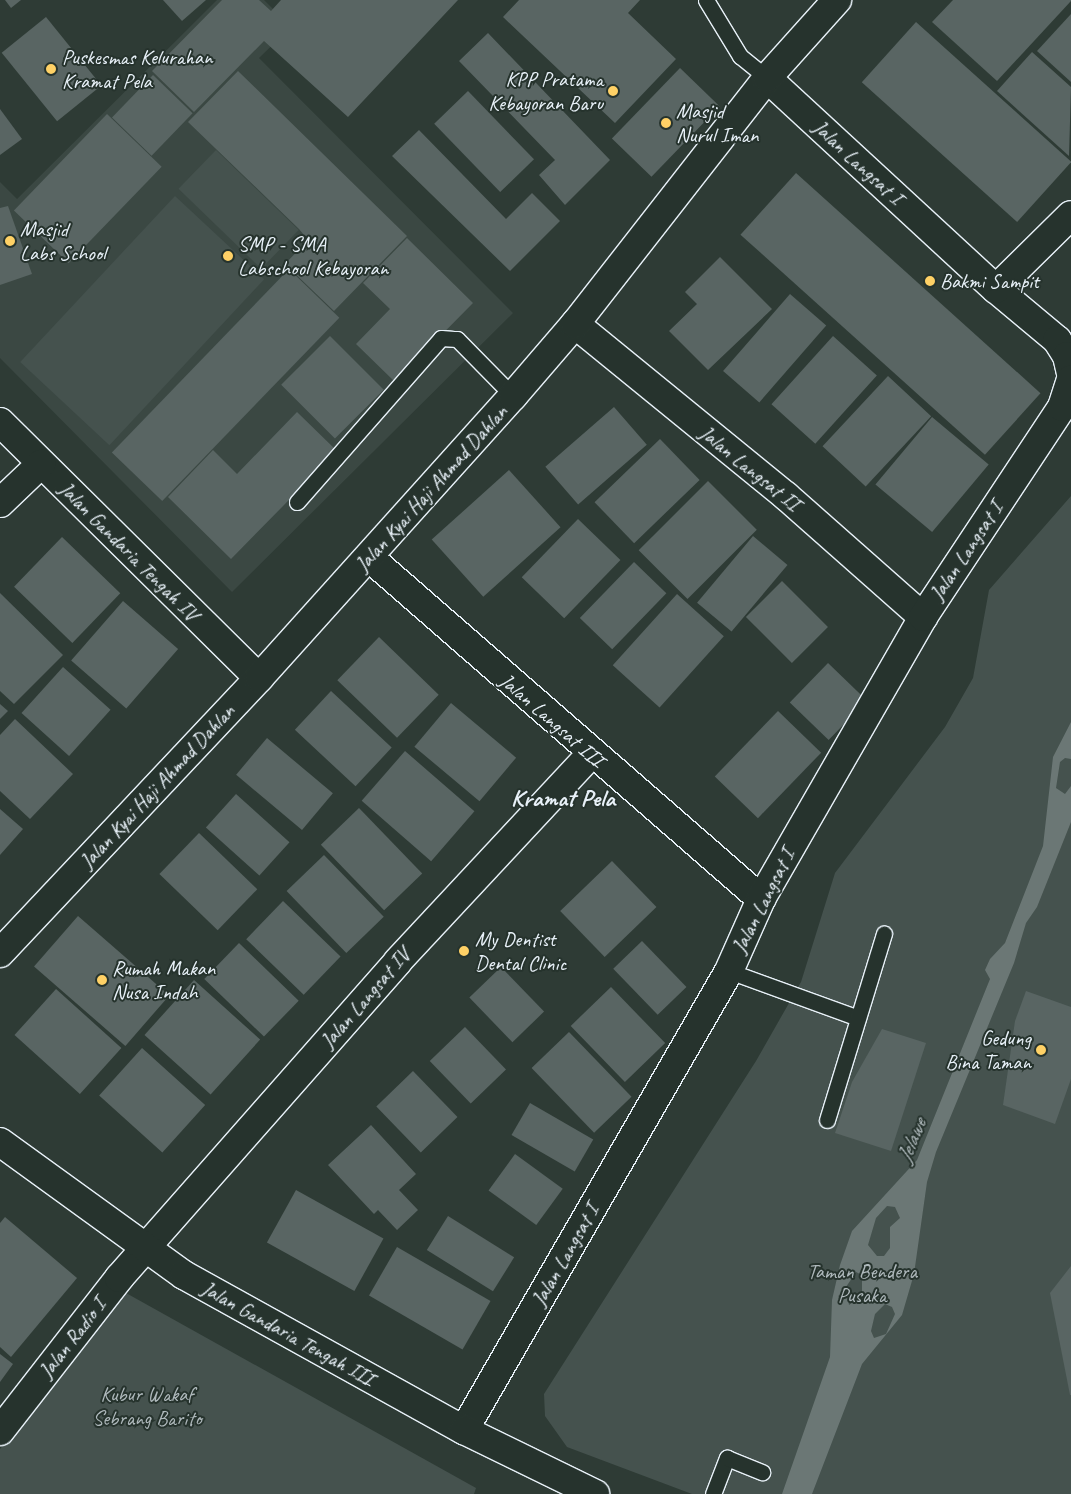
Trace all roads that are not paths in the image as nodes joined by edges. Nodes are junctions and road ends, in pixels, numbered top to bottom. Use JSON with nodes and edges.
{"nodes":[{"id":1,"x":706,"y":0,"type":"edge"},
{"id":2,"x":837,"y":0,"type":"edge"},
{"id":3,"x":767,"y":78,"type":"junction"},
{"id":4,"x":1071,"y":215,"type":"edge"},
{"id":5,"x":996,"y":289,"type":"junction"},
{"id":6,"x":575,"y":324,"type":"junction"},
{"id":7,"x":1071,"y":374,"type":"edge"},
{"id":8,"x":1071,"y":379,"type":"edge"},
{"id":9,"x":513,"y":396,"type":"junction"},
{"id":10,"x":0,"y":422,"type":"edge"},
{"id":11,"x":42,"y":464,"type":"junction"},
{"id":12,"x":297,"y":502,"type":"dead end"},
{"id":13,"x":0,"y":504,"type":"edge"},
{"id":14,"x":370,"y":558,"type":"junction"},
{"id":15,"x":923,"y":617,"type":"junction"},
{"id":16,"x":260,"y":678,"type":"junction"},
{"id":17,"x":591,"y":754,"type":"junction"},
{"id":18,"x":761,"y":898,"type":"junction"},
{"id":19,"x":884,"y":933,"type":"dead end"},
{"id":20,"x":0,"y":953,"type":"edge"},
{"id":21,"x":729,"y":971,"type":"junction"},
{"id":22,"x":858,"y":1018,"type":"junction"},
{"id":23,"x":827,"y":1120,"type":"dead end"},
{"id":24,"x":0,"y":1142,"type":"edge"},
{"id":25,"x":147,"y":1249,"type":"junction"},
{"id":26,"x":464,"y":1430,"type":"junction"},
{"id":27,"x":0,"y":1431,"type":"edge"},
{"id":28,"x":762,"y":1472,"type":"dead end"},
{"id":29,"x":595,"y":1494,"type":"edge"},
{"id":30,"x":713,"y":1494,"type":"edge"}],
"edges":[{"from":1,"to":3,"type":"lane"},
{"from":2,"to":3,"type":"street","name":"Jalan Kyai Haji Ahmad Dahlan"},
{"from":3,"to":5,"type":"street","name":"Jalan Langsat I"},
{"from":3,"to":6,"type":"street","name":"Jalan Kyai Haji Ahmad Dahlan"},
{"from":4,"to":5,"type":"street"},
{"from":5,"to":7,"type":"street","name":"Jalan Langsat I"},
{"from":6,"to":9,"type":"street","name":"Jalan Kyai Haji Ahmad Dahlan"},
{"from":6,"to":15,"type":"street","name":"Jalan Langsat II"},
{"from":8,"to":15,"type":"street","name":"Jalan Langsat I"},
{"from":9,"to":12,"type":"lane"},
{"from":9,"to":14,"type":"street","name":"Jalan Kyai Haji Ahmad Dahlan"},
{"from":10,"to":11,"type":"street","name":"Jalan Gandaria Tengah IV"},
{"from":11,"to":13,"type":"street"},
{"from":11,"to":16,"type":"street","name":"Jalan Gandaria Tengah IV"},
{"from":14,"to":16,"type":"street","name":"Jalan Kyai Haji Ahmad Dahlan"},
{"from":14,"to":17,"type":"street","name":"Jalan Langsat III"},
{"from":15,"to":18,"type":"street","name":"Jalan Langsat I"},
{"from":16,"to":20,"type":"street","name":"Jalan Kyai Haji Ahmad Dahlan"},
{"from":17,"to":18,"type":"street","name":"Jalan Langsat III"},
{"from":17,"to":25,"type":"street","name":"Jalan Langsat IV"},
{"from":18,"to":21,"type":"street","name":"Jalan Langsat I"},
{"from":19,"to":22,"type":"lane"},
{"from":21,"to":22,"type":"lane"},
{"from":21,"to":26,"type":"street","name":"Jalan Langsat I"},
{"from":22,"to":23,"type":"lane"},
{"from":24,"to":25,"type":"street","name":"Jalan Gandaria Tengah III"},
{"from":25,"to":26,"type":"street","name":"Jalan Gandaria Tengah III"},
{"from":25,"to":27,"type":"street","name":"Jalan Radio I"},
{"from":26,"to":29,"type":"street","name":"Jalan Gandaria Tengah III"},
{"from":28,"to":30,"type":"lane"}]}
